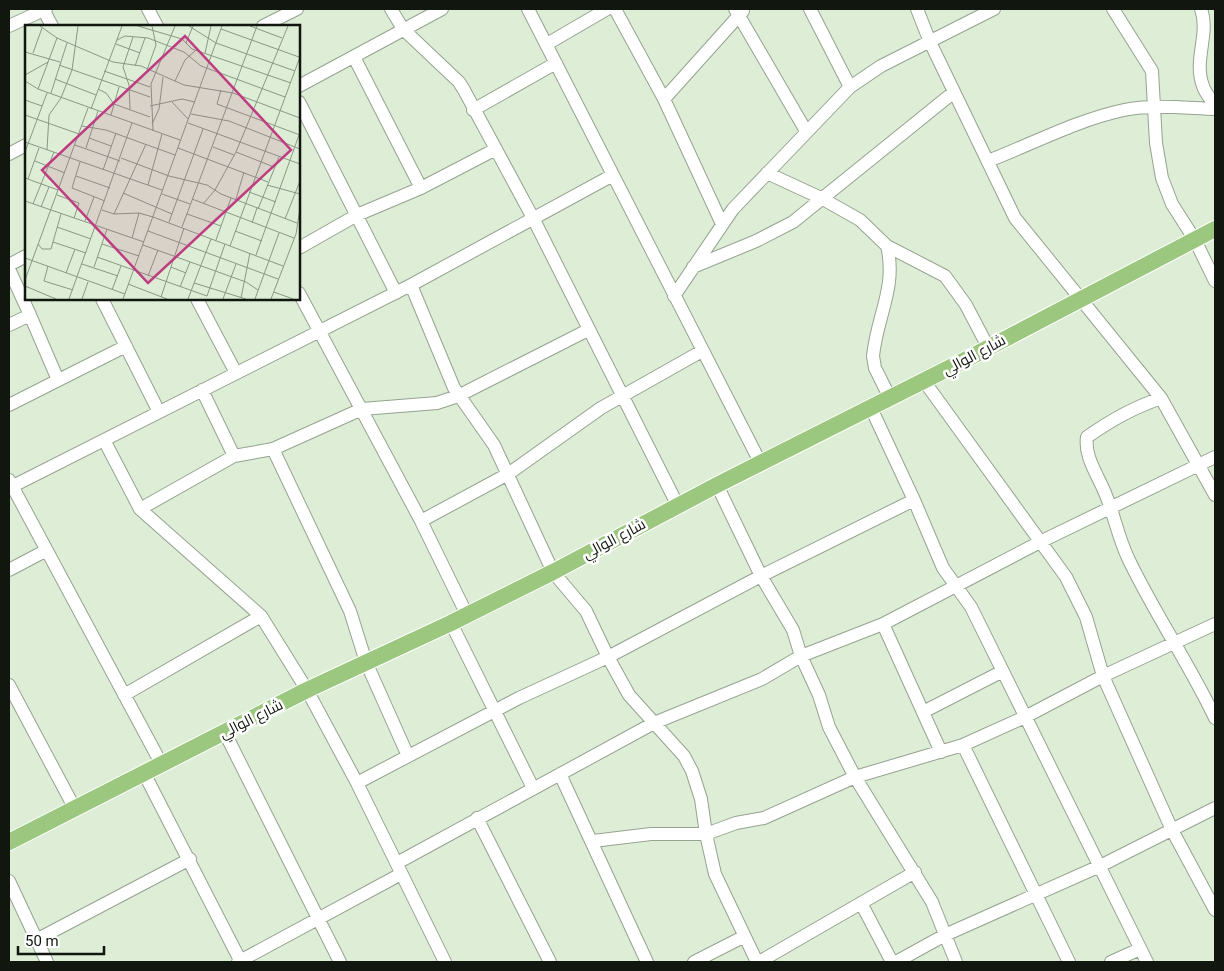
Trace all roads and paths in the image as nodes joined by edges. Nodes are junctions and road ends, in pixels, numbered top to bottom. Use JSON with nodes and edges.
{"nodes":[{"id":1,"x":44,"y":9,"type":"edge"},
{"id":2,"x":148,"y":9,"type":"edge"},
{"id":3,"x":297,"y":9,"type":"edge"},
{"id":4,"x":391,"y":9,"type":"edge"},
{"id":5,"x":442,"y":9,"type":"edge"},
{"id":6,"x":528,"y":9,"type":"edge"},
{"id":7,"x":607,"y":9,"type":"edge"},
{"id":8,"x":615,"y":9,"type":"edge"},
{"id":9,"x":810,"y":9,"type":"edge"},
{"id":10,"x":917,"y":9,"type":"edge"},
{"id":11,"x":994,"y":9,"type":"edge"},
{"id":12,"x":1112,"y":9,"type":"edge"},
{"id":13,"x":1201,"y":9,"type":"edge"},
{"id":14,"x":740,"y":11,"type":"edge"},
{"id":15,"x":52,"y":25,"type":"edge"},
{"id":16,"x":156,"y":25,"type":"edge"},
{"id":17,"x":265,"y":25,"type":"edge"},
{"id":18,"x":9,"y":26,"type":"edge"},
{"id":19,"x":403,"y":30,"type":"junction"},
{"id":20,"x":1215,"y":31,"type":"edge"},
{"id":21,"x":1203,"y":37,"type":"junction"},
{"id":22,"x":930,"y":42,"type":"junction"},
{"id":23,"x":547,"y":44,"type":"junction"},
{"id":24,"x":354,"y":56,"type":"junction"},
{"id":25,"x":556,"y":63,"type":"junction"},
{"id":26,"x":300,"y":85,"type":"edge"},
{"id":27,"x":850,"y":87,"type":"junction"},
{"id":28,"x":954,"y":92,"type":"junction"},
{"id":29,"x":664,"y":99,"type":"junction"},
{"id":30,"x":300,"y":104,"type":"edge"},
{"id":31,"x":1154,"y":107,"type":"junction"},
{"id":32,"x":1215,"y":107,"type":"edge"},
{"id":33,"x":473,"y":110,"type":"junction"},
{"id":34,"x":806,"y":131,"type":"junction"},
{"id":35,"x":25,"y":146,"type":"edge"},
{"id":36,"x":496,"y":149,"type":"junction"},
{"id":37,"x":9,"y":154,"type":"edge"},
{"id":38,"x":988,"y":161,"type":"junction"},
{"id":39,"x":767,"y":174,"type":"junction"},
{"id":40,"x":613,"y":175,"type":"junction"},
{"id":41,"x":421,"y":188,"type":"junction"},
{"id":42,"x":822,"y":198,"type":"junction"},
{"id":43,"x":357,"y":215,"type":"junction"},
{"id":44,"x":533,"y":218,"type":"junction"},
{"id":45,"x":722,"y":224,"type":"junction"},
{"id":46,"x":1215,"y":229,"type":"edge"},
{"id":47,"x":1195,"y":240,"type":"junction"},
{"id":48,"x":887,"y":246,"type":"junction"},
{"id":49,"x":300,"y":247,"type":"edge"},
{"id":50,"x":25,"y":257,"type":"edge"},
{"id":51,"x":9,"y":265,"type":"edge"},
{"id":52,"x":693,"y":266,"type":"junction"},
{"id":53,"x":9,"y":269,"type":"edge"},
{"id":54,"x":1215,"y":280,"type":"edge"},
{"id":55,"x":411,"y":285,"type":"junction"},
{"id":56,"x":396,"y":292,"type":"junction"},
{"id":57,"x":300,"y":295,"type":"edge"},
{"id":58,"x":674,"y":296,"type":"junction"},
{"id":59,"x":1081,"y":299,"type":"junction"},
{"id":60,"x":103,"y":300,"type":"edge"},
{"id":61,"x":198,"y":300,"type":"edge"},
{"id":62,"x":30,"y":314,"type":"junction"},
{"id":63,"x":9,"y":325,"type":"edge"},
{"id":64,"x":588,"y":330,"type":"junction"},
{"id":65,"x":319,"y":331,"type":"junction"},
{"id":66,"x":126,"y":346,"type":"junction"},
{"id":67,"x":988,"y":347,"type":"junction"},
{"id":68,"x":702,"y":351,"type":"junction"},
{"id":69,"x":236,"y":373,"type":"junction"},
{"id":70,"x":58,"y":380,"type":"junction"},
{"id":71,"x":924,"y":381,"type":"junction"},
{"id":72,"x":202,"y":390,"type":"junction"},
{"id":73,"x":458,"y":396,"type":"junction"},
{"id":74,"x":621,"y":396,"type":"junction"},
{"id":75,"x":890,"y":398,"type":"junction"},
{"id":76,"x":1161,"y":398,"type":"junction"},
{"id":77,"x":9,"y":405,"type":"edge"},
{"id":78,"x":871,"y":408,"type":"junction"},
{"id":79,"x":362,"y":409,"type":"junction"},
{"id":80,"x":159,"y":412,"type":"junction"},
{"id":81,"x":104,"y":440,"type":"junction"},
{"id":82,"x":272,"y":449,"type":"junction"},
{"id":83,"x":234,"y":456,"type":"junction"},
{"id":84,"x":1215,"y":457,"type":"edge"},
{"id":85,"x":760,"y":462,"type":"junction"},
{"id":86,"x":1200,"y":466,"type":"junction"},
{"id":87,"x":508,"y":474,"type":"junction"},
{"id":88,"x":10,"y":484,"type":"edge"},
{"id":89,"x":717,"y":485,"type":"junction"},
{"id":90,"x":1215,"y":495,"type":"edge"},
{"id":91,"x":914,"y":500,"type":"junction"},
{"id":92,"x":678,"y":506,"type":"junction"},
{"id":93,"x":140,"y":509,"type":"junction"},
{"id":94,"x":1111,"y":509,"type":"junction"},
{"id":95,"x":421,"y":521,"type":"junction"},
{"id":96,"x":1042,"y":541,"type":"junction"},
{"id":97,"x":45,"y":551,"type":"junction"},
{"id":98,"x":9,"y":570,"type":"edge"},
{"id":99,"x":553,"y":572,"type":"junction"},
{"id":100,"x":760,"y":576,"type":"junction"},
{"id":101,"x":956,"y":585,"type":"junction"},
{"id":102,"x":467,"y":615,"type":"junction"},
{"id":103,"x":261,"y":616,"type":"junction"},
{"id":104,"x":451,"y":623,"type":"junction"},
{"id":105,"x":883,"y":624,"type":"junction"},
{"id":106,"x":1215,"y":624,"type":"edge"},
{"id":107,"x":1174,"y":644,"type":"junction"},
{"id":108,"x":801,"y":656,"type":"junction"},
{"id":109,"x":608,"y":657,"type":"junction"},
{"id":110,"x":366,"y":662,"type":"junction"},
{"id":111,"x":1001,"y":672,"type":"junction"},
{"id":112,"x":1104,"y":676,"type":"junction"},
{"id":113,"x":9,"y":685,"type":"edge"},
{"id":114,"x":307,"y":690,"type":"junction"},
{"id":115,"x":124,"y":695,"type":"junction"},
{"id":116,"x":494,"y":711,"type":"junction"},
{"id":117,"x":923,"y":712,"type":"junction"},
{"id":118,"x":1026,"y":717,"type":"junction"},
{"id":119,"x":1215,"y":718,"type":"edge"},
{"id":120,"x":654,"y":723,"type":"junction"},
{"id":121,"x":225,"y":733,"type":"junction"},
{"id":122,"x":963,"y":745,"type":"junction"},
{"id":123,"x":941,"y":752,"type":"junction"},
{"id":124,"x":408,"y":756,"type":"junction"},
{"id":125,"x":162,"y":764,"type":"junction"},
{"id":126,"x":144,"y":773,"type":"junction"},
{"id":127,"x":560,"y":774,"type":"junction"},
{"id":128,"x":855,"y":777,"type":"junction"},
{"id":129,"x":357,"y":783,"type":"junction"},
{"id":130,"x":533,"y":788,"type":"junction"},
{"id":131,"x":1215,"y":808,"type":"edge"},
{"id":132,"x":75,"y":809,"type":"junction"},
{"id":133,"x":477,"y":818,"type":"junction"},
{"id":134,"x":1172,"y":830,"type":"junction"},
{"id":135,"x":706,"y":834,"type":"junction"},
{"id":136,"x":593,"y":841,"type":"junction"},
{"id":137,"x":9,"y":842,"type":"edge"},
{"id":138,"x":190,"y":859,"type":"junction"},
{"id":139,"x":1100,"y":866,"type":"junction"},
{"id":140,"x":399,"y":868,"type":"junction"},
{"id":141,"x":915,"y":872,"type":"junction"},
{"id":142,"x":9,"y":881,"type":"edge"},
{"id":143,"x":1037,"y":895,"type":"junction"},
{"id":144,"x":861,"y":903,"type":"junction"},
{"id":145,"x":1215,"y":910,"type":"edge"},
{"id":146,"x":318,"y":919,"type":"junction"},
{"id":147,"x":945,"y":935,"type":"junction"},
{"id":148,"x":744,"y":936,"type":"junction"},
{"id":149,"x":36,"y":940,"type":"junction"},
{"id":150,"x":1140,"y":949,"type":"junction"},
{"id":151,"x":47,"y":962,"type":"edge"},
{"id":152,"x":240,"y":962,"type":"edge"},
{"id":153,"x":340,"y":962,"type":"edge"},
{"id":154,"x":445,"y":962,"type":"edge"},
{"id":155,"x":550,"y":962,"type":"edge"},
{"id":156,"x":647,"y":962,"type":"edge"},
{"id":157,"x":694,"y":962,"type":"edge"},
{"id":158,"x":758,"y":962,"type":"edge"},
{"id":159,"x":892,"y":962,"type":"edge"},
{"id":160,"x":896,"y":962,"type":"edge"},
{"id":161,"x":956,"y":962,"type":"edge"},
{"id":162,"x":1069,"y":962,"type":"edge"},
{"id":163,"x":1111,"y":962,"type":"edge"},
{"id":164,"x":1147,"y":962,"type":"edge"}],
"edges":[{"from":1,"to":15,"type":"street"},
{"from":1,"to":18,"type":"street"},
{"from":2,"to":16,"type":"street"},
{"from":3,"to":17,"type":"street"},
{"from":4,"to":19,"type":"street"},
{"from":5,"to":19,"type":"street"},
{"from":6,"to":23,"type":"street"},
{"from":7,"to":23,"type":"street"},
{"from":8,"to":29,"type":"street"},
{"from":9,"to":27,"type":"street"},
{"from":10,"to":22,"type":"street"},
{"from":11,"to":22,"type":"street"},
{"from":12,"to":31,"type":"street"},
{"from":13,"to":21,"type":"street"},
{"from":14,"to":29,"type":"street"},
{"from":14,"to":34,"type":"street"},
{"from":19,"to":24,"type":"street"},
{"from":19,"to":33,"type":"street"},
{"from":20,"to":21,"type":"street"},
{"from":21,"to":32,"type":"street"},
{"from":22,"to":27,"type":"street"},
{"from":22,"to":28,"type":"street"},
{"from":23,"to":25,"type":"street"},
{"from":24,"to":26,"type":"street"},
{"from":24,"to":41,"type":"street"},
{"from":25,"to":33,"type":"street"},
{"from":25,"to":40,"type":"street"},
{"from":27,"to":34,"type":"street"},
{"from":28,"to":38,"type":"street"},
{"from":28,"to":42,"type":"street"},
{"from":29,"to":45,"type":"street"},
{"from":30,"to":43,"type":"street"},
{"from":31,"to":32,"type":"street"},
{"from":31,"to":38,"type":"street"},
{"from":31,"to":47,"type":"street"},
{"from":33,"to":36,"type":"street"},
{"from":34,"to":39,"type":"street"},
{"from":35,"to":37,"type":"street"},
{"from":36,"to":41,"type":"street"},
{"from":36,"to":44,"type":"street"},
{"from":38,"to":59,"type":"street"},
{"from":39,"to":42,"type":"street"},
{"from":39,"to":45,"type":"street"},
{"from":40,"to":44,"type":"street"},
{"from":40,"to":58,"type":"street"},
{"from":41,"to":43,"type":"street"},
{"from":42,"to":48,"type":"street"},
{"from":42,"to":52,"type":"street"},
{"from":43,"to":49,"type":"street"},
{"from":43,"to":56,"type":"street"},
{"from":44,"to":55,"type":"street"},
{"from":44,"to":64,"type":"street"},
{"from":45,"to":52,"type":"street"},
{"from":46,"to":47,"type":"main road","name":"شارع الوالي"},
{"from":47,"to":54,"type":"street"},
{"from":47,"to":59,"type":"main road","name":"شارع الوالي"},
{"from":48,"to":67,"type":"street"},
{"from":48,"to":75,"type":"street"},
{"from":50,"to":51,"type":"street"},
{"from":52,"to":58,"type":"street"},
{"from":53,"to":62,"type":"street"},
{"from":55,"to":56,"type":"street"},
{"from":55,"to":73,"type":"street"},
{"from":56,"to":65,"type":"street"},
{"from":57,"to":65,"type":"street"},
{"from":58,"to":68,"type":"street"},
{"from":59,"to":67,"type":"main road","name":"شارع الوالي"},
{"from":59,"to":76,"type":"street"},
{"from":60,"to":66,"type":"street"},
{"from":61,"to":69,"type":"street"},
{"from":62,"to":63,"type":"street"},
{"from":62,"to":70,"type":"street"},
{"from":64,"to":73,"type":"street"},
{"from":64,"to":74,"type":"street"},
{"from":65,"to":69,"type":"street"},
{"from":65,"to":79,"type":"street"},
{"from":66,"to":70,"type":"street"},
{"from":66,"to":80,"type":"street"},
{"from":67,"to":71,"type":"main road","name":"شارع الوالي"},
{"from":68,"to":74,"type":"street"},
{"from":68,"to":85,"type":"street"},
{"from":69,"to":72,"type":"street"},
{"from":70,"to":77,"type":"street"},
{"from":71,"to":75,"type":"main road","name":"شارع الوالي"},
{"from":71,"to":96,"type":"street"},
{"from":72,"to":80,"type":"street"},
{"from":72,"to":83,"type":"street"},
{"from":73,"to":79,"type":"street"},
{"from":73,"to":87,"type":"street"},
{"from":74,"to":87,"type":"street"},
{"from":74,"to":92,"type":"street"},
{"from":75,"to":78,"type":"main road","name":"شارع الوالي"},
{"from":76,"to":86,"type":"street"},
{"from":76,"to":94,"type":"street"},
{"from":78,"to":85,"type":"main road","name":"شارع الوالي"},
{"from":78,"to":91,"type":"street"},
{"from":79,"to":82,"type":"street"},
{"from":79,"to":95,"type":"street"},
{"from":80,"to":81,"type":"street"},
{"from":81,"to":88,"type":"street"},
{"from":81,"to":93,"type":"street"},
{"from":82,"to":83,"type":"street"},
{"from":82,"to":110,"type":"street"},
{"from":83,"to":93,"type":"street"},
{"from":84,"to":86,"type":"street"},
{"from":85,"to":89,"type":"main road","name":"شارع الوالي"},
{"from":86,"to":90,"type":"street"},
{"from":86,"to":94,"type":"street"},
{"from":87,"to":95,"type":"street"},
{"from":87,"to":99,"type":"street"},
{"from":88,"to":97,"type":"street"},
{"from":89,"to":92,"type":"main road","name":"شارع الوالي"},
{"from":89,"to":100,"type":"street"},
{"from":91,"to":100,"type":"street"},
{"from":91,"to":101,"type":"street"},
{"from":92,"to":99,"type":"main road","name":"شارع الوالي"},
{"from":93,"to":103,"type":"street"},
{"from":94,"to":96,"type":"street"},
{"from":94,"to":107,"type":"street"},
{"from":95,"to":102,"type":"street"},
{"from":96,"to":101,"type":"street"},
{"from":96,"to":112,"type":"street"},
{"from":97,"to":98,"type":"street"},
{"from":97,"to":115,"type":"street"},
{"from":99,"to":102,"type":"main road","name":"شارع الوالي"},
{"from":99,"to":109,"type":"street"},
{"from":100,"to":108,"type":"street"},
{"from":100,"to":109,"type":"street"},
{"from":101,"to":105,"type":"street"},
{"from":101,"to":111,"type":"street"},
{"from":102,"to":104,"type":"main road","name":"شارع الوالي"},
{"from":103,"to":114,"type":"street"},
{"from":103,"to":115,"type":"street"},
{"from":104,"to":110,"type":"main road","name":"شارع الوالي"},
{"from":104,"to":116,"type":"street"},
{"from":105,"to":108,"type":"street"},
{"from":105,"to":117,"type":"street"},
{"from":106,"to":107,"type":"street"},
{"from":107,"to":112,"type":"street"},
{"from":107,"to":119,"type":"street"},
{"from":108,"to":120,"type":"street"},
{"from":108,"to":128,"type":"street"},
{"from":109,"to":116,"type":"street"},
{"from":109,"to":120,"type":"street"},
{"from":110,"to":114,"type":"main road","name":"شارع الوالي"},
{"from":110,"to":124,"type":"street"},
{"from":111,"to":117,"type":"street"},
{"from":111,"to":118,"type":"street"},
{"from":112,"to":118,"type":"street"},
{"from":112,"to":134,"type":"street"},
{"from":113,"to":132,"type":"street"},
{"from":114,"to":121,"type":"main road","name":"شارع الوالي"},
{"from":114,"to":129,"type":"street"},
{"from":115,"to":125,"type":"street"},
{"from":116,"to":124,"type":"street"},
{"from":116,"to":130,"type":"street"},
{"from":117,"to":123,"type":"street"},
{"from":118,"to":122,"type":"street"},
{"from":118,"to":139,"type":"street"},
{"from":120,"to":127,"type":"street"},
{"from":120,"to":135,"type":"street"},
{"from":121,"to":125,"type":"main road","name":"شارع الوالي"},
{"from":121,"to":146,"type":"street"},
{"from":122,"to":123,"type":"street"},
{"from":122,"to":143,"type":"street"},
{"from":123,"to":128,"type":"street"},
{"from":124,"to":129,"type":"street"},
{"from":125,"to":126,"type":"main road","name":"شارع الوالي"},
{"from":126,"to":132,"type":"main road","name":"شارع الوالي"},
{"from":126,"to":138,"type":"street"},
{"from":127,"to":130,"type":"street"},
{"from":127,"to":136,"type":"street"},
{"from":128,"to":135,"type":"street"},
{"from":128,"to":141,"type":"street"},
{"from":129,"to":140,"type":"street"},
{"from":130,"to":133,"type":"street"},
{"from":131,"to":134,"type":"street"},
{"from":132,"to":137,"type":"main road","name":"شارع الوالي"},
{"from":133,"to":140,"type":"street"},
{"from":133,"to":155,"type":"street"},
{"from":134,"to":139,"type":"street"},
{"from":134,"to":145,"type":"street"},
{"from":135,"to":136,"type":"street"},
{"from":135,"to":148,"type":"street"},
{"from":136,"to":156,"type":"street"},
{"from":138,"to":149,"type":"street"},
{"from":138,"to":152,"type":"street"},
{"from":139,"to":143,"type":"street"},
{"from":139,"to":150,"type":"street"},
{"from":140,"to":146,"type":"street"},
{"from":140,"to":154,"type":"street"},
{"from":141,"to":144,"type":"street"},
{"from":141,"to":147,"type":"street"},
{"from":142,"to":149,"type":"street"},
{"from":143,"to":147,"type":"street"},
{"from":143,"to":162,"type":"street"},
{"from":144,"to":158,"type":"street"},
{"from":144,"to":159,"type":"street"},
{"from":146,"to":152,"type":"street"},
{"from":146,"to":153,"type":"street"},
{"from":147,"to":160,"type":"street"},
{"from":147,"to":161,"type":"street"},
{"from":148,"to":157,"type":"street"},
{"from":148,"to":158,"type":"street"},
{"from":149,"to":151,"type":"street"},
{"from":150,"to":163,"type":"street"},
{"from":150,"to":164,"type":"street"}]}
